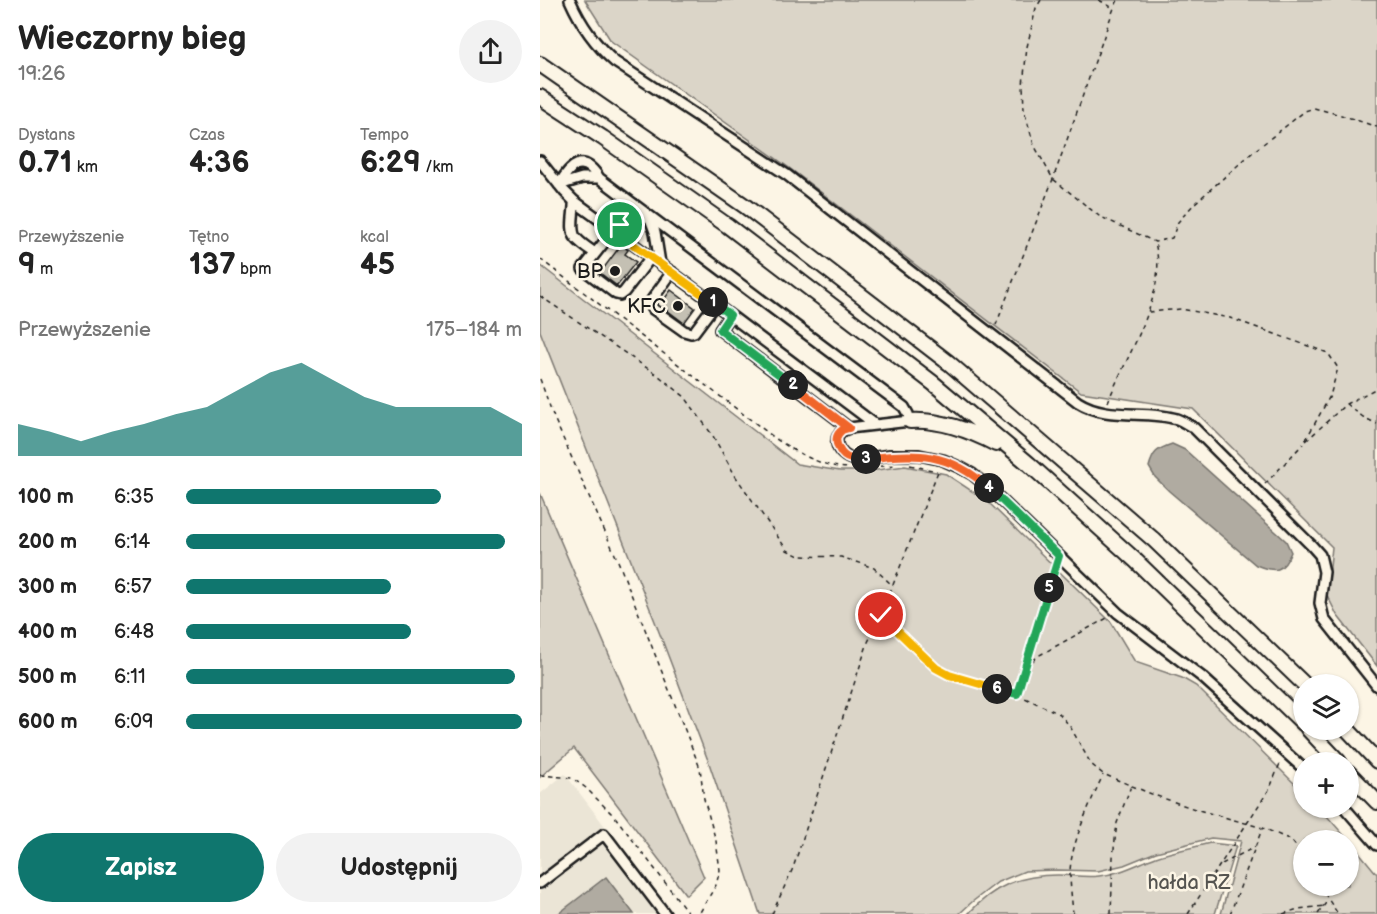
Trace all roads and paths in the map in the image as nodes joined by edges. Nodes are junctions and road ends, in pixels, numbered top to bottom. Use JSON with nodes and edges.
{"nodes":[{"id":1,"x":570,"y":0,"type":"edge"},
{"id":2,"x":1041,"y":0,"type":"edge"},
{"id":3,"x":1099,"y":0,"type":"edge"},
{"id":4,"x":1118,"y":0,"type":"edge"},
{"id":5,"x":1114,"y":8,"type":"junction"},
{"id":6,"x":540,"y":64,"type":"edge"},
{"id":7,"x":540,"y":97,"type":"edge"},
{"id":8,"x":1377,"y":127,"type":"edge"},
{"id":9,"x":540,"y":161,"type":"edge"},
{"id":10,"x":599,"y":178,"type":"junction"},
{"id":11,"x":1053,"y":179,"type":"junction"},
{"id":12,"x":559,"y":185,"type":"junction"},
{"id":13,"x":574,"y":201,"type":"junction"},
{"id":14,"x":649,"y":216,"type":"junction"},
{"id":15,"x":613,"y":230,"type":"junction"},
{"id":16,"x":1155,"y":242,"type":"junction"},
{"id":17,"x":595,"y":254,"type":"junction"},
{"id":18,"x":651,"y":257,"type":"junction"},
{"id":19,"x":540,"y":259,"type":"edge"},
{"id":20,"x":660,"y":263,"type":"junction"},
{"id":21,"x":672,"y":272,"type":"junction"},
{"id":22,"x":540,"y":296,"type":"edge"},
{"id":23,"x":715,"y":304,"type":"junction"},
{"id":24,"x":1149,"y":312,"type":"junction"},
{"id":25,"x":730,"y":315,"type":"junction"},
{"id":26,"x":992,"y":335,"type":"junction"},
{"id":27,"x":540,"y":379,"type":"edge"},
{"id":28,"x":1377,"y":388,"type":"edge"},
{"id":29,"x":1346,"y":404,"type":"junction"},
{"id":30,"x":1104,"y":412,"type":"junction"},
{"id":31,"x":910,"y":421,"type":"junction"},
{"id":32,"x":1377,"y":424,"type":"edge"},
{"id":33,"x":876,"y":425,"type":"junction"},
{"id":34,"x":849,"y":428,"type":"junction"},
{"id":35,"x":1304,"y":443,"type":"junction"},
{"id":36,"x":1029,"y":464,"type":"junction"},
{"id":37,"x":848,"y":468,"type":"dead end"},
{"id":38,"x":870,"y":468,"type":"dead end"},
{"id":39,"x":1258,"y":491,"type":"junction"},
{"id":40,"x":1059,"y":556,"type":"junction"},
{"id":41,"x":893,"y":586,"type":"junction"},
{"id":42,"x":1118,"y":613,"type":"junction"},
{"id":43,"x":881,"y":615,"type":"junction"},
{"id":44,"x":1025,"y":668,"type":"junction"},
{"id":45,"x":1294,"y":674,"type":"edge"},
{"id":46,"x":1377,"y":686,"type":"edge"},
{"id":47,"x":1017,"y":694,"type":"junction"},
{"id":48,"x":1293,"y":713,"type":"edge"},
{"id":49,"x":1318,"y":740,"type":"edge"},
{"id":50,"x":1357,"y":740,"type":"edge"},
{"id":51,"x":1284,"y":752,"type":"junction"},
{"id":52,"x":1330,"y":752,"type":"edge"},
{"id":53,"x":1293,"y":760,"type":"edge"},
{"id":54,"x":1377,"y":761,"type":"edge"},
{"id":55,"x":1103,"y":774,"type":"junction"},
{"id":56,"x":540,"y":775,"type":"edge"},
{"id":57,"x":1359,"y":783,"type":"edge"},
{"id":58,"x":1131,"y":786,"type":"junction"},
{"id":59,"x":1377,"y":802,"type":"edge"},
{"id":60,"x":1354,"y":818,"type":"edge"},
{"id":61,"x":1246,"y":823,"type":"junction"},
{"id":62,"x":1263,"y":828,"type":"junction"},
{"id":63,"x":1293,"y":842,"type":"edge"},
{"id":64,"x":1377,"y":845,"type":"edge"},
{"id":65,"x":1255,"y":847,"type":"junction"},
{"id":66,"x":1221,"y":864,"type":"junction"},
{"id":67,"x":540,"y":883,"type":"edge"},
{"id":68,"x":1326,"y":896,"type":"edge"},
{"id":69,"x":1328,"y":899,"type":"junction"},
{"id":70,"x":1324,"y":906,"type":"junction"},
{"id":71,"x":665,"y":914,"type":"edge"},
{"id":72,"x":688,"y":914,"type":"edge"},
{"id":73,"x":699,"y":914,"type":"edge"},
{"id":74,"x":772,"y":914,"type":"edge"},
{"id":75,"x":1073,"y":914,"type":"edge"},
{"id":76,"x":1111,"y":914,"type":"edge"},
{"id":77,"x":1188,"y":914,"type":"edge"},
{"id":78,"x":1230,"y":914,"type":"edge"},
{"id":79,"x":1283,"y":914,"type":"edge"},
{"id":80,"x":1318,"y":914,"type":"edge"},
{"id":81,"x":1338,"y":914,"type":"edge"}],
"edges":[{"from":1,"to":26,"type":"lane"},
{"from":2,"to":11,"type":"path"},
{"from":3,"to":5,"type":"path"},
{"from":4,"to":5,"type":"path"},
{"from":5,"to":11,"type":"path"},
{"from":6,"to":45,"type":"highway"},
{"from":7,"to":36,"type":"highway"},
{"from":8,"to":16,"type":"path"},
{"from":9,"to":12,"type":"lane"},
{"from":10,"to":12,"type":"lane"},
{"from":10,"to":12,"type":"lane"},
{"from":10,"to":14,"type":"lane"},
{"from":11,"to":16,"type":"path"},
{"from":11,"to":26,"type":"path"},
{"from":12,"to":13,"type":"lane"},
{"from":13,"to":15,"type":"lane"},
{"from":13,"to":17,"type":"lane"},
{"from":14,"to":15,"type":"lane"},
{"from":14,"to":20,"type":"lane"},
{"from":14,"to":31,"type":"lane"},
{"from":15,"to":17,"type":"lane"},
{"from":15,"to":18,"type":"lane"},
{"from":16,"to":24,"type":"path"},
{"from":17,"to":18,"type":"lane"},
{"from":18,"to":20,"type":"lane"},
{"from":19,"to":37,"type":"path"},
{"from":20,"to":21,"type":"lane"},
{"from":21,"to":23,"type":"lane"},
{"from":21,"to":23,"type":"lane"},
{"from":22,"to":41,"type":"path"},
{"from":23,"to":25,"type":"lane"},
{"from":24,"to":30,"type":"path"},
{"from":24,"to":35,"type":"path"},
{"from":25,"to":33,"type":"lane"},
{"from":25,"to":34,"type":"lane"},
{"from":26,"to":30,"type":"lane"},
{"from":27,"to":73,"type":"path"},
{"from":28,"to":29,"type":"path"},
{"from":29,"to":32,"type":"path"},
{"from":29,"to":35,"type":"path"},
{"from":30,"to":39,"type":"lane"},
{"from":31,"to":33,"type":"lane"},
{"from":31,"to":36,"type":"highway"},
{"from":33,"to":34,"type":"lane"},
{"from":34,"to":40,"type":"lane"},
{"from":35,"to":39,"type":"path"},
{"from":36,"to":48,"type":"highway"},
{"from":38,"to":41,"type":"path"},
{"from":39,"to":46,"type":"lane"},
{"from":40,"to":42,"type":"lane"},
{"from":40,"to":44,"type":"path"},
{"from":41,"to":43,"type":"path"},
{"from":42,"to":44,"type":"path"},
{"from":42,"to":51,"type":"lane"},
{"from":43,"to":47,"type":"path"},
{"from":43,"to":74,"type":"path"},
{"from":44,"to":47,"type":"path"},
{"from":47,"to":55,"type":"path"},
{"from":49,"to":52,"type":"highway"},
{"from":50,"to":54,"type":"highway"},
{"from":51,"to":53,"type":"lane"},
{"from":51,"to":61,"type":"path"},
{"from":55,"to":58,"type":"path"},
{"from":55,"to":75,"type":"path"},
{"from":56,"to":72,"type":"path"},
{"from":57,"to":59,"type":"highway"},
{"from":58,"to":61,"type":"path"},
{"from":58,"to":76,"type":"path"},
{"from":60,"to":64,"type":"lane"},
{"from":61,"to":62,"type":"path"},
{"from":61,"to":66,"type":"path"},
{"from":62,"to":63,"type":"path"},
{"from":62,"to":65,"type":"path"},
{"from":65,"to":66,"type":"path"},
{"from":65,"to":78,"type":"path"},
{"from":66,"to":77,"type":"path"},
{"from":67,"to":71,"type":"lane"},
{"from":68,"to":69,"type":"path"},
{"from":69,"to":70,"type":"path"},
{"from":69,"to":81,"type":"path"},
{"from":70,"to":79,"type":"path"},
{"from":70,"to":80,"type":"path"}]}
